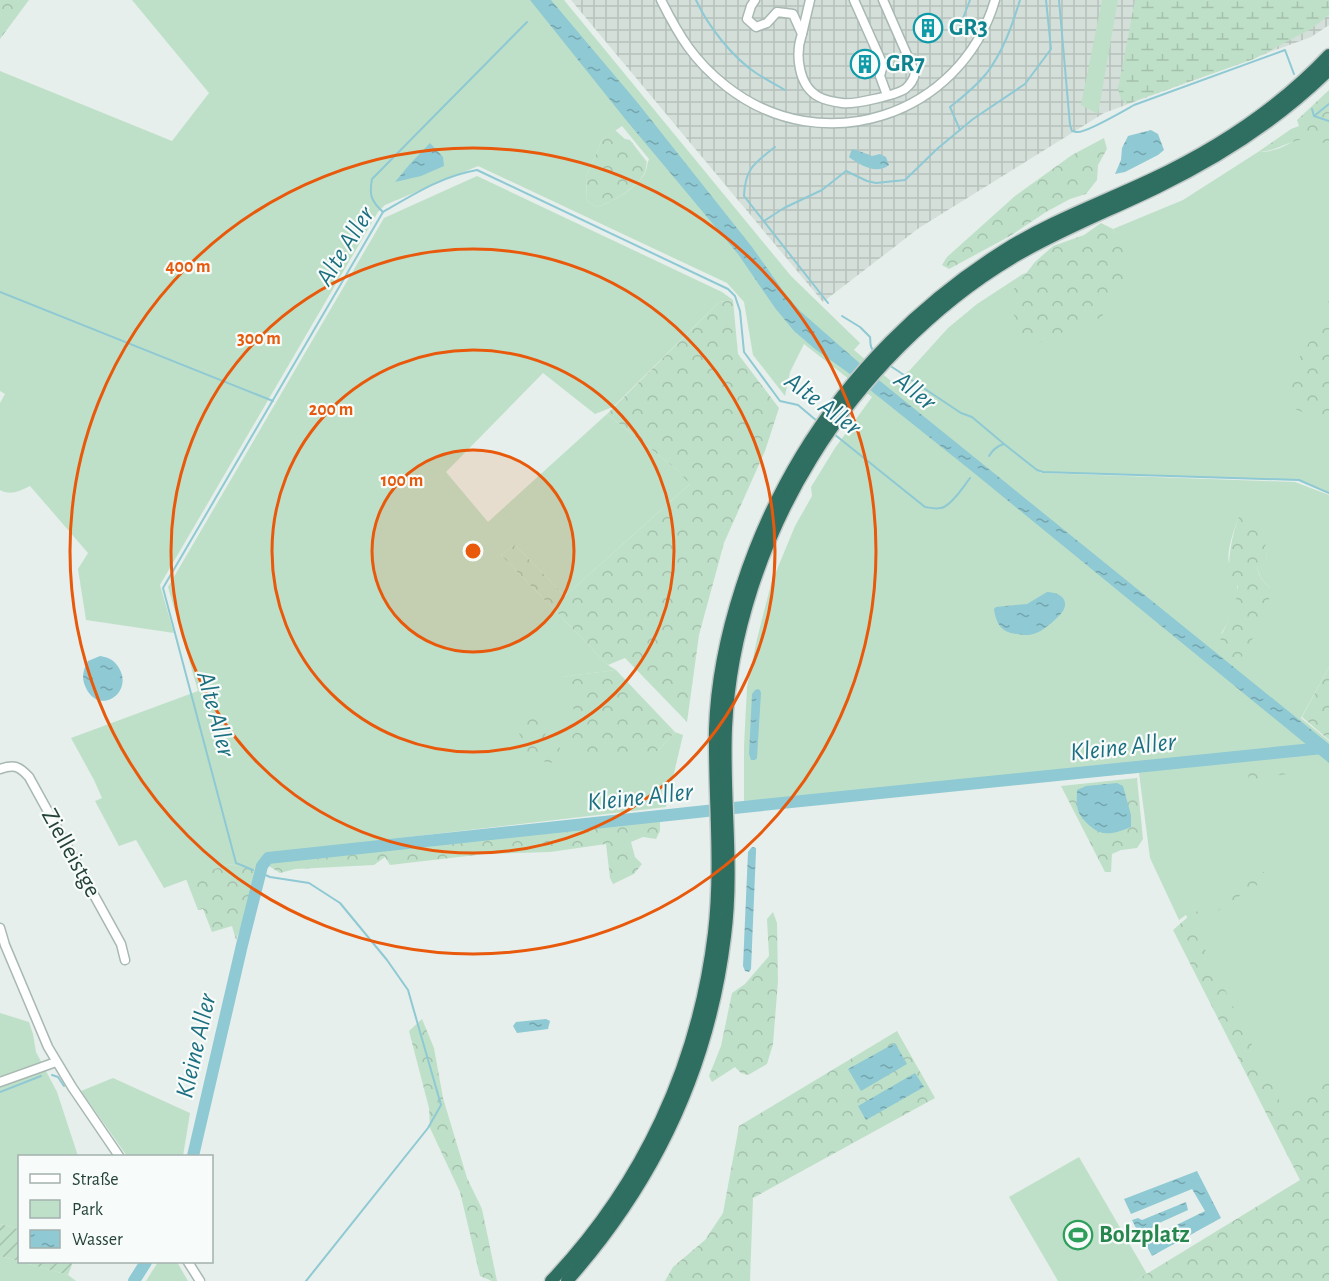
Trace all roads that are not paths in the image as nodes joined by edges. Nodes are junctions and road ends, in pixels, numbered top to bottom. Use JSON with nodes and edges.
{"nodes":[{"id":1,"x":661,"y":0,"type":"edge"},
{"id":2,"x":755,"y":0,"type":"edge"},
{"id":3,"x":810,"y":0,"type":"edge"},
{"id":4,"x":854,"y":0,"type":"edge"},
{"id":5,"x":883,"y":0,"type":"edge"},
{"id":6,"x":995,"y":0,"type":"edge"},
{"id":7,"x":808,"y":11,"type":"junction"},
{"id":8,"x":793,"y":15,"type":"junction"},
{"id":9,"x":802,"y":34,"type":"junction"},
{"id":10,"x":1329,"y":55,"type":"edge"},
{"id":11,"x":1329,"y":70,"type":"edge"},
{"id":12,"x":887,"y":95,"type":"junction"},
{"id":13,"x":891,"y":349,"type":"junction"},
{"id":14,"x":0,"y":769,"type":"edge"},
{"id":15,"x":723,"y":846,"type":"junction"},
{"id":16,"x":0,"y":928,"type":"edge"},
{"id":17,"x":125,"y":960,"type":"dead end"},
{"id":18,"x":56,"y":1062,"type":"junction"},
{"id":19,"x":0,"y":1082,"type":"edge"},
{"id":20,"x":117,"y":1155,"type":"edge"},
{"id":21,"x":189,"y":1263,"type":"edge"},
{"id":22,"x":200,"y":1281,"type":"edge"},
{"id":23,"x":551,"y":1281,"type":"edge"},
{"id":24,"x":567,"y":1281,"type":"edge"}],
"edges":[{"from":1,"to":6,"type":"street"},
{"from":2,"to":8,"type":"street"},
{"from":3,"to":7,"type":"street"},
{"from":4,"to":12,"type":"street"},
{"from":5,"to":12,"type":"street"},
{"from":7,"to":8,"type":"street"},
{"from":7,"to":9,"type":"street"},
{"from":8,"to":9,"type":"street"},
{"from":9,"to":12,"type":"street"},
{"from":10,"to":13,"type":"highway"},
{"from":11,"to":13,"type":"highway"},
{"from":13,"to":15,"type":"highway"},
{"from":14,"to":17,"type":"street","name":"Zielleistge"},
{"from":15,"to":23,"type":"highway"},
{"from":15,"to":24,"type":"highway"},
{"from":16,"to":18,"type":"street"},
{"from":18,"to":19,"type":"street"},
{"from":18,"to":20,"type":"street"},
{"from":21,"to":22,"type":"street"}]}
